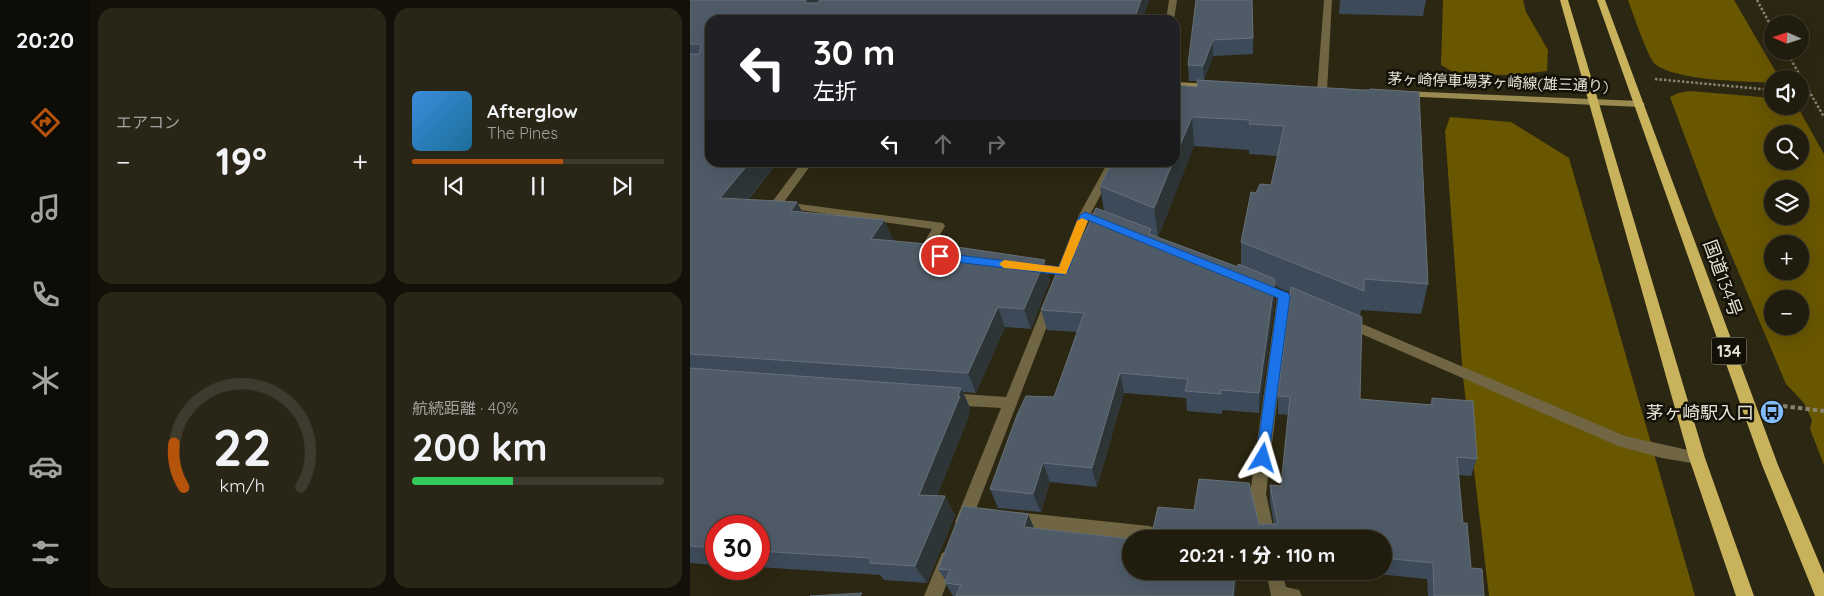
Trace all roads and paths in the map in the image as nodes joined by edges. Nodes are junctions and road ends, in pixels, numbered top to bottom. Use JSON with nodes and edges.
{"nodes":[{"id":1,"x":1173,"y":0,"type":"edge"},
{"id":2,"x":1328,"y":0,"type":"edge"},
{"id":3,"x":1564,"y":0,"type":"edge"},
{"id":4,"x":1602,"y":0,"type":"edge"},
{"id":5,"x":1757,"y":0,"type":"edge"},
{"id":6,"x":1171,"y":15,"type":"edge"},
{"id":7,"x":1765,"y":15,"type":"edge"},
{"id":8,"x":1791,"y":60,"type":"edge"},
{"id":9,"x":1655,"y":79,"type":"dead end"},
{"id":10,"x":1180,"y":85,"type":"edge"},
{"id":11,"x":1224,"y":87,"type":"edge"},
{"id":12,"x":1764,"y":89,"type":"edge"},
{"id":13,"x":1322,"y":91,"type":"edge"},
{"id":14,"x":1390,"y":93,"type":"edge"},
{"id":15,"x":1810,"y":94,"type":"joint"},
{"id":16,"x":1594,"y":100,"type":"junction"},
{"id":17,"x":1640,"y":104,"type":"junction"},
{"id":18,"x":1824,"y":117,"type":"edge"},
{"id":19,"x":804,"y":167,"type":"edge"},
{"id":20,"x":1110,"y":167,"type":"edge"},
{"id":21,"x":1085,"y":215,"type":"junction"},
{"id":22,"x":1121,"y":230,"type":"edge"},
{"id":23,"x":941,"y":256,"type":"edge"},
{"id":24,"x":1016,"y":266,"type":"edge"},
{"id":25,"x":1062,"y":271,"type":"junction"},
{"id":26,"x":1248,"y":281,"type":"edge"},
{"id":27,"x":1284,"y":296,"type":"junction"},
{"id":28,"x":933,"y":397,"type":"edge"},
{"id":29,"x":1010,"y":403,"type":"junction"},
{"id":30,"x":1783,"y":406,"type":"dead end"},
{"id":31,"x":1824,"y":411,"type":"edge"},
{"id":32,"x":1697,"y":458,"type":"junction"},
{"id":33,"x":966,"y":513,"type":"junction"},
{"id":34,"x":985,"y":515,"type":"edge"},
{"id":35,"x":1005,"y":517,"type":"edge"},
{"id":36,"x":1122,"y":530,"type":"edge"},
{"id":37,"x":1266,"y":530,"type":"edge"},
{"id":38,"x":959,"y":532,"type":"edge"},
{"id":39,"x":952,"y":550,"type":"edge"},
{"id":40,"x":1276,"y":580,"type":"edge"},
{"id":41,"x":934,"y":596,"type":"edge"},
{"id":42,"x":1292,"y":596,"type":"edge"},
{"id":43,"x":1745,"y":596,"type":"edge"},
{"id":44,"x":1824,"y":596,"type":"edge"}],
"edges":[{"from":1,"to":6,"type":"street"},
{"from":2,"to":13,"type":"street"},
{"from":3,"to":16,"type":"highway"},
{"from":4,"to":17,"type":"highway","name":"国道134号","number":"134"},
{"from":5,"to":7,"type":"path"},
{"from":8,"to":15,"type":"path"},
{"from":9,"to":12,"type":"path"},
{"from":10,"to":11,"type":"main road"},
{"from":14,"to":16,"type":"main road","name":"茅ヶ崎停車場茅ヶ崎線(雄三通り)"},
{"from":15,"to":18,"type":"path"},
{"from":16,"to":17,"type":"main road","name":"茅ヶ崎停車場茅ヶ崎線(雄三通り)"},
{"from":16,"to":32,"type":"highway"},
{"from":17,"to":44,"type":"highway","name":"国道134号","number":"134"},
{"from":19,"to":23,"type":"street"},
{"from":20,"to":21,"type":"street"},
{"from":21,"to":22,"type":"street"},
{"from":21,"to":25,"type":"street"},
{"from":24,"to":25,"type":"street"},
{"from":25,"to":29,"type":"street"},
{"from":26,"to":27,"type":"street"},
{"from":27,"to":32,"type":"street"},
{"from":27,"to":37,"type":"street"},
{"from":28,"to":29,"type":"street"},
{"from":29,"to":33,"type":"street"},
{"from":30,"to":31,"type":"path"},
{"from":32,"to":43,"type":"highway"},
{"from":33,"to":34,"type":"street"},
{"from":33,"to":38,"type":"street"},
{"from":35,"to":36,"type":"street"},
{"from":39,"to":41,"type":"street"},
{"from":40,"to":42,"type":"street"}]}
